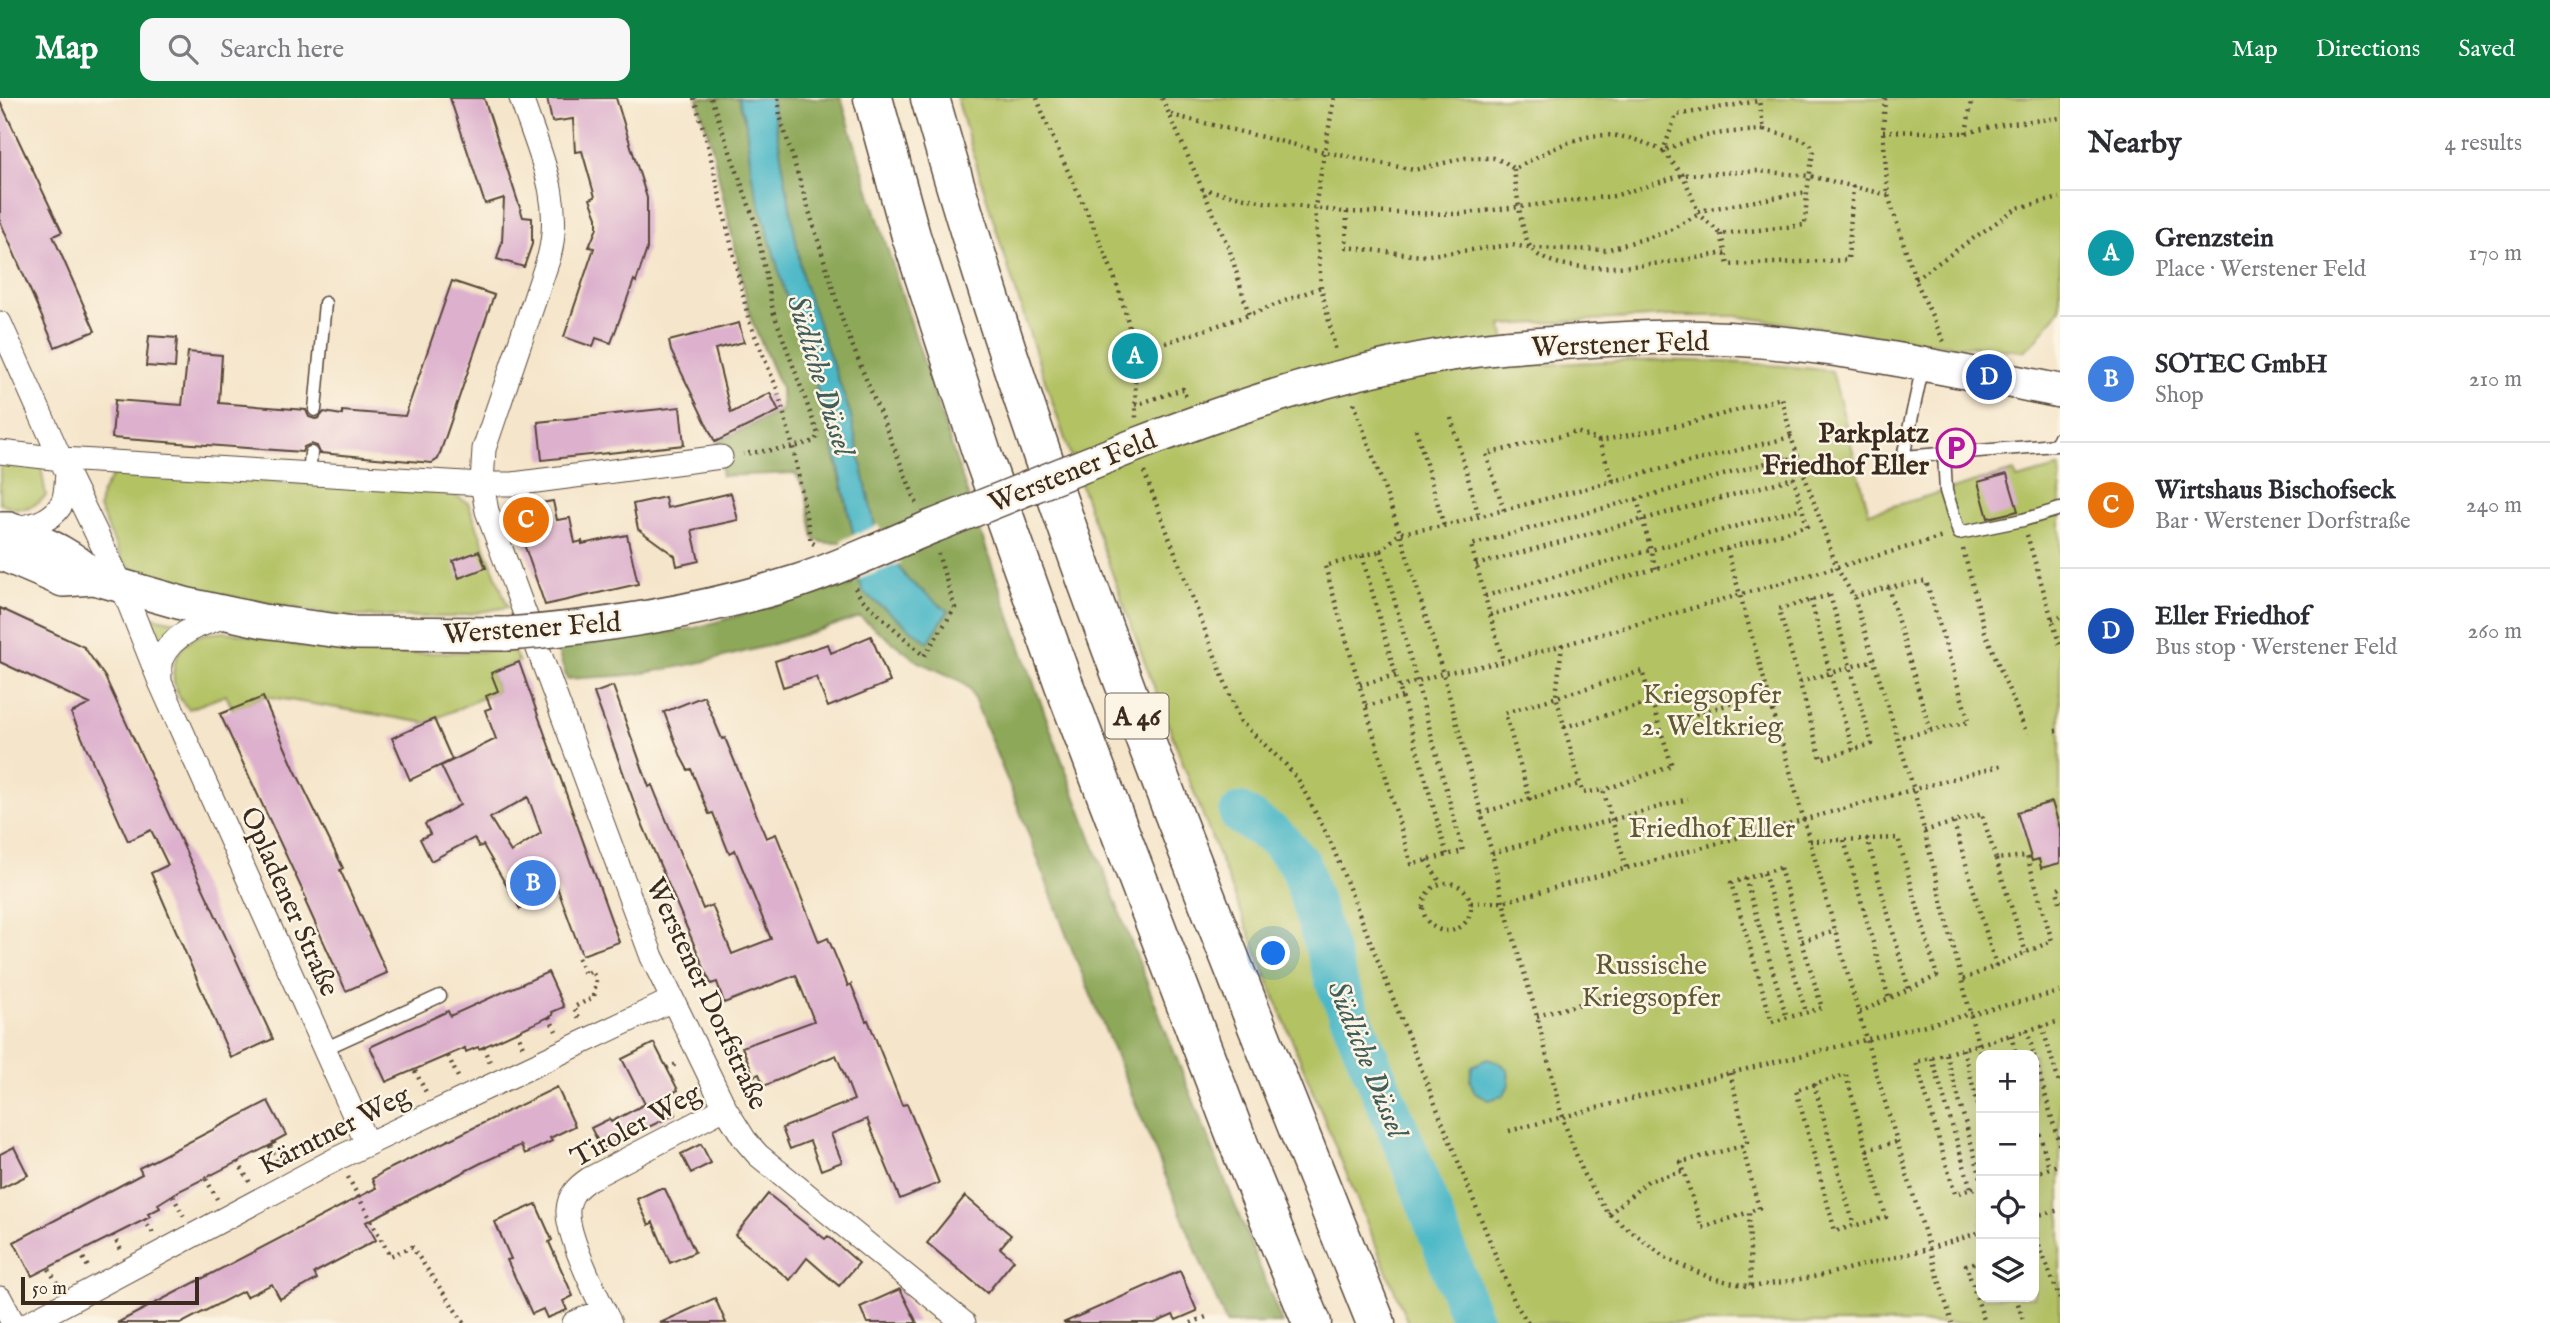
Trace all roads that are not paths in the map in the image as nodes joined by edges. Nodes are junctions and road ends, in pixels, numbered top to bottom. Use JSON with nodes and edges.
{"nodes":[{"id":1,"x":522,"y":98,"type":"edge"},
{"id":2,"x":873,"y":98,"type":"edge"},
{"id":3,"x":930,"y":98,"type":"edge"},
{"id":4,"x":325,"y":303,"type":"dead end"},
{"id":5,"x":0,"y":323,"type":"edge"},
{"id":6,"x":1932,"y":366,"type":"junction"},
{"id":7,"x":2060,"y":391,"type":"edge"},
{"id":8,"x":314,"y":410,"type":"dead end"},
{"id":9,"x":2060,"y":437,"type":"edge"},
{"id":10,"x":0,"y":452,"type":"edge"},
{"id":11,"x":1944,"y":454,"type":"junction"},
{"id":12,"x":721,"y":457,"type":"road end"},
{"id":13,"x":64,"y":466,"type":"junction"},
{"id":14,"x":482,"y":484,"type":"junction"},
{"id":15,"x":2060,"y":509,"type":"edge"},
{"id":16,"x":3,"y":537,"type":"edge"},
{"id":17,"x":108,"y":582,"type":"junction"},
{"id":18,"x":230,"y":615,"type":"junction"},
{"id":19,"x":160,"y":682,"type":"junction"},
{"id":20,"x":440,"y":996,"type":"dead end"},
{"id":21,"x":672,"y":1000,"type":"junction"},
{"id":22,"x":324,"y":1049,"type":"junction"},
{"id":23,"x":725,"y":1108,"type":"junction"},
{"id":24,"x":367,"y":1144,"type":"junction"},
{"id":25,"x":0,"y":1298,"type":"edge"},
{"id":26,"x":607,"y":1316,"type":"edge"},
{"id":27,"x":13,"y":1323,"type":"edge"},
{"id":28,"x":29,"y":1323,"type":"edge"},
{"id":29,"x":574,"y":1323,"type":"edge"},
{"id":30,"x":964,"y":1323,"type":"edge"},
{"id":31,"x":1312,"y":1323,"type":"edge"},
{"id":32,"x":1376,"y":1323,"type":"edge"}],
"edges":[{"from":1,"to":14,"type":"street","name":"Werstener Dorfstraße"},
{"from":2,"to":31,"type":"highway","number":"A 46"},
{"from":3,"to":32,"type":"highway","number":"A 46"},
{"from":4,"to":8,"type":"lane"},
{"from":5,"to":13,"type":"street","name":"Opladener Straße"},
{"from":6,"to":7,"type":"main road","name":"Werstener Feld"},
{"from":6,"to":11,"type":"lane"},
{"from":6,"to":18,"type":"main road","name":"Werstener Feld","bridge":true},
{"from":9,"to":11,"type":"lane"},
{"from":10,"to":13,"type":"street"},
{"from":11,"to":15,"type":"lane"},
{"from":12,"to":14,"type":"street"},
{"from":13,"to":14,"type":"street"},
{"from":13,"to":16,"type":"street"},
{"from":13,"to":17,"type":"street","name":"Opladener Straße"},
{"from":14,"to":21,"type":"street","name":"Werstener Dorfstraße"},
{"from":16,"to":17,"type":"main road","name":"Werstener Feld"},
{"from":17,"to":18,"type":"main road","name":"Werstener Feld"},
{"from":17,"to":19,"type":"street","name":"Opladener Straße"},
{"from":18,"to":19,"type":"street"},
{"from":19,"to":22,"type":"street","name":"Opladener Straße"},
{"from":20,"to":22,"type":"lane"},
{"from":21,"to":23,"type":"street","name":"Werstener Dorfstraße"},
{"from":21,"to":24,"type":"street","name":"Kärntner Weg"},
{"from":22,"to":24,"type":"street","name":"Opladener Straße"},
{"from":23,"to":26,"type":"street","name":"Tiroler Weg"},
{"from":23,"to":30,"type":"street","name":"Werstener Dorfstraße"},
{"from":24,"to":28,"type":"street","name":"Kärntner Weg"},
{"from":25,"to":27,"type":"street"},
{"from":26,"to":29,"type":"street","name":"Tiroler Weg"}]}
